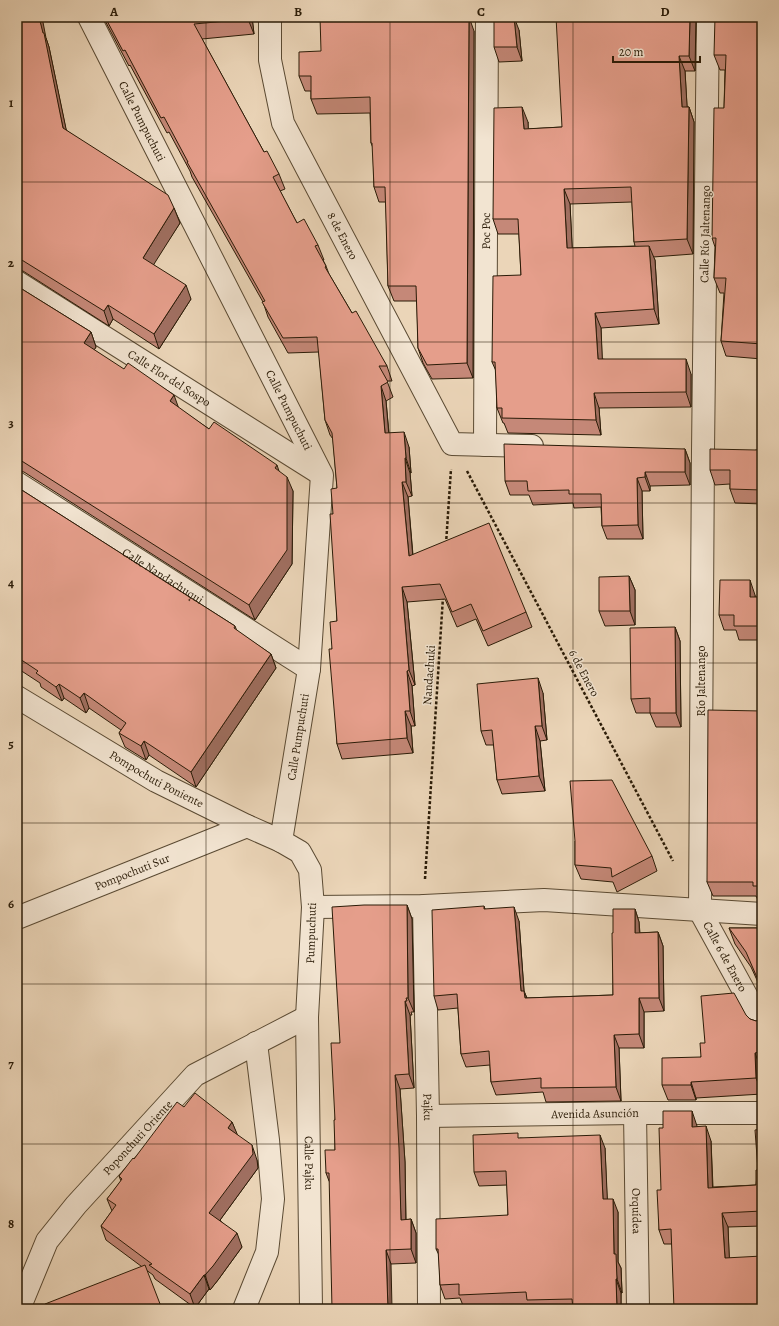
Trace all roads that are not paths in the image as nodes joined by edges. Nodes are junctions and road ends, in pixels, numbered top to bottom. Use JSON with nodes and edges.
{"nodes":[{"id":1,"x":89,"y":17,"type":"edge"},
{"id":2,"x":270,"y":17,"type":"edge"},
{"id":3,"x":488,"y":17,"type":"edge"},
{"id":4,"x":708,"y":17,"type":"edge"},
{"id":5,"x":17,"y":282,"type":"edge"},
{"id":6,"x":485,"y":445,"type":"junction"},
{"id":7,"x":555,"y":447,"type":"edge"},
{"id":8,"x":695,"y":450,"type":"junction"},
{"id":9,"x":725,"y":451,"type":"edge"},
{"id":10,"x":322,"y":475,"type":"junction"},
{"id":11,"x":17,"y":483,"type":"edge"},
{"id":12,"x":309,"y":669,"type":"junction"},
{"id":13,"x":17,"y":697,"type":"edge"},
{"id":14,"x":247,"y":826,"type":"junction"},
{"id":15,"x":281,"y":841,"type":"junction"},
{"id":16,"x":300,"y":852,"type":"joint"},
{"id":17,"x":424,"y":906,"type":"junction"},
{"id":18,"x":313,"y":907,"type":"junction"},
{"id":19,"x":700,"y":911,"type":"junction"},
{"id":20,"x":762,"y":914,"type":"edge"},
{"id":21,"x":17,"y":918,"type":"edge"},
{"id":22,"x":306,"y":1017,"type":"junction"},
{"id":23,"x":762,"y":1024,"type":"edge"},
{"id":24,"x":256,"y":1043,"type":"junction"},
{"id":25,"x":635,"y":1113,"type":"junction"},
{"id":26,"x":762,"y":1113,"type":"edge"},
{"id":27,"x":428,"y":1116,"type":"junction"},
{"id":28,"x":19,"y":1309,"type":"edge"},
{"id":29,"x":244,"y":1309,"type":"edge"},
{"id":30,"x":311,"y":1309,"type":"edge"},
{"id":31,"x":429,"y":1309,"type":"edge"},
{"id":32,"x":638,"y":1309,"type":"edge"}],
"edges":[{"from":1,"to":10,"type":"street","name":"Calle Pumpuchuti"},
{"from":2,"to":6,"type":"street","name":"8 de Enero"},
{"from":3,"to":6,"type":"street","name":"Poc Poc"},
{"from":4,"to":8,"type":"street","name":"Calle Río Jaltenango"},
{"from":5,"to":10,"type":"street","name":"Calle Flor del Sospo"},
{"from":6,"to":7,"type":"street"},
{"from":8,"to":9,"type":"street"},
{"from":8,"to":19,"type":"street","name":"Río Jaltenango"},
{"from":10,"to":12,"type":"street","name":"Calle Pumpuchuti"},
{"from":11,"to":12,"type":"street","name":"Calle Nandachuqui"},
{"from":12,"to":15,"type":"street","name":"Calle Pumpuchuti"},
{"from":13,"to":14,"type":"street","name":"Pompochuti Poniente"},
{"from":14,"to":15,"type":"street","name":"Pompochuti Poniente"},
{"from":14,"to":21,"type":"street","name":"Pompochuti Sur"},
{"from":15,"to":16,"type":"street","name":"Pompochuti Poniente"},
{"from":16,"to":18,"type":"street","name":"Pumpuchuti"},
{"from":17,"to":18,"type":"street"},
{"from":17,"to":19,"type":"street"},
{"from":17,"to":27,"type":"street","name":"Pajku"},
{"from":18,"to":22,"type":"street","name":"Pumpuchuti"},
{"from":19,"to":20,"type":"street"},
{"from":19,"to":23,"type":"street","name":"Calle 6 de Enero"},
{"from":22,"to":24,"type":"street","name":"Poponchuti Oriente"},
{"from":22,"to":30,"type":"street","name":"Calle Pajku"},
{"from":24,"to":28,"type":"street","name":"Poponchuti Oriente"},
{"from":24,"to":29,"type":"street"},
{"from":25,"to":26,"type":"street","name":"Avenida Asunción"},
{"from":25,"to":27,"type":"street","name":"Avenida Asunción"},
{"from":25,"to":32,"type":"street","name":"Orquídea"},
{"from":27,"to":31,"type":"street","name":"Pajku"}]}
